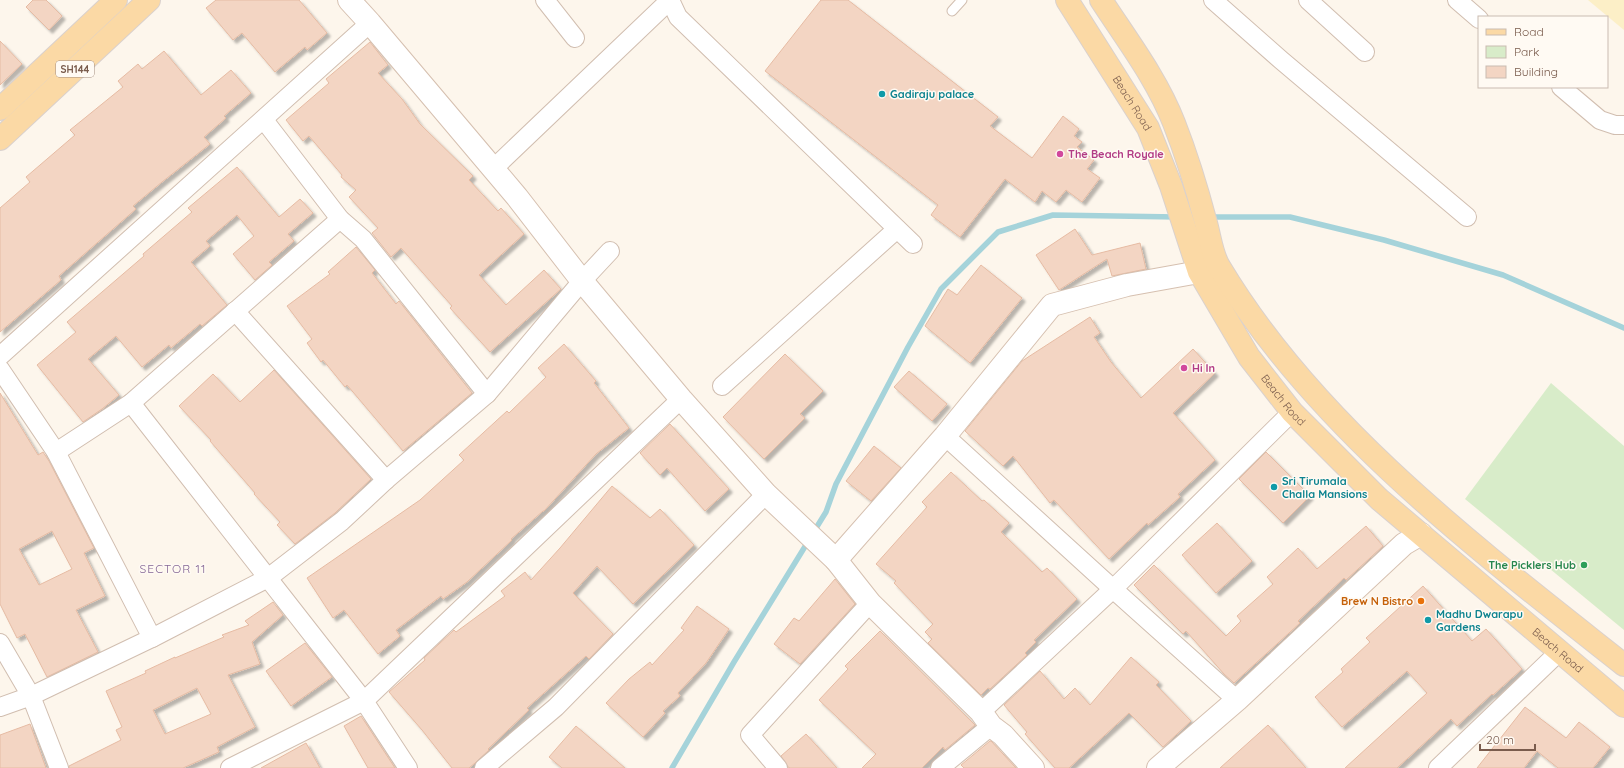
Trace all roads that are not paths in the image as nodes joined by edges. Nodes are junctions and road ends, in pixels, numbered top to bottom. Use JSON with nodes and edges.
{"nodes":[{"id":1,"x":116,"y":0,"type":"edge"},
{"id":2,"x":150,"y":0,"type":"edge"},
{"id":3,"x":349,"y":0,"type":"edge"},
{"id":4,"x":545,"y":0,"type":"edge"},
{"id":5,"x":670,"y":0,"type":"edge"},
{"id":6,"x":962,"y":0,"type":"edge"},
{"id":7,"x":1067,"y":0,"type":"edge"},
{"id":8,"x":1101,"y":0,"type":"edge"},
{"id":9,"x":1213,"y":0,"type":"edge"},
{"id":10,"x":1308,"y":0,"type":"edge"},
{"id":11,"x":1457,"y":0,"type":"edge"},
{"id":12,"x":952,"y":11,"type":"dead end"},
{"id":13,"x":1478,"y":18,"type":"edge"},
{"id":14,"x":370,"y":23,"type":"junction"},
{"id":15,"x":575,"y":38,"type":"dead end"},
{"id":16,"x":1365,"y":52,"type":"dead end"},
{"id":17,"x":1151,"y":76,"type":"junction"},
{"id":18,"x":1562,"y":88,"type":"edge"},
{"id":19,"x":1124,"y":90,"type":"junction"},
{"id":20,"x":0,"y":109,"type":"edge"},
{"id":21,"x":264,"y":120,"type":"junction"},
{"id":22,"x":1624,"y":124,"type":"edge"},
{"id":23,"x":0,"y":139,"type":"edge"},
{"id":24,"x":493,"y":168,"type":"junction"},
{"id":25,"x":1467,"y":217,"type":"dead end"},
{"id":26,"x":340,"y":219,"type":"junction"},
{"id":27,"x":897,"y":229,"type":"junction"},
{"id":28,"x":913,"y":244,"type":"dead end"},
{"id":29,"x":610,"y":252,"type":"dead end"},
{"id":30,"x":1209,"y":269,"type":"junction"},
{"id":31,"x":582,"y":280,"type":"junction"},
{"id":32,"x":235,"y":311,"type":"junction"},
{"id":33,"x":0,"y":356,"type":"edge"},
{"id":34,"x":0,"y":369,"type":"edge"},
{"id":35,"x":722,"y":386,"type":"dead end"},
{"id":36,"x":487,"y":394,"type":"junction"},
{"id":37,"x":681,"y":399,"type":"junction"},
{"id":38,"x":131,"y":404,"type":"junction"},
{"id":39,"x":1292,"y":412,"type":"junction"},
{"id":40,"x":945,"y":436,"type":"junction"},
{"id":41,"x":56,"y":452,"type":"junction"},
{"id":42,"x":386,"y":480,"type":"junction"},
{"id":43,"x":773,"y":500,"type":"junction"},
{"id":44,"x":1438,"y":514,"type":"junction"},
{"id":45,"x":1421,"y":534,"type":"junction"},
{"id":46,"x":828,"y":552,"type":"junction"},
{"id":47,"x":268,"y":578,"type":"junction"},
{"id":48,"x":1113,"y":590,"type":"junction"},
{"id":49,"x":870,"y":604,"type":"junction"},
{"id":50,"x":152,"y":638,"type":"junction"},
{"id":51,"x":0,"y":643,"type":"edge"},
{"id":52,"x":1559,"y":652,"type":"junction"},
{"id":53,"x":1624,"y":665,"type":"edge"},
{"id":54,"x":30,"y":696,"type":"junction"},
{"id":55,"x":1237,"y":700,"type":"junction"},
{"id":56,"x":364,"y":701,"type":"junction"},
{"id":57,"x":1624,"y":706,"type":"edge"},
{"id":58,"x":0,"y":707,"type":"edge"},
{"id":59,"x":986,"y":719,"type":"junction"},
{"id":60,"x":1442,"y":767,"type":"edge"},
{"id":61,"x":58,"y":768,"type":"edge"},
{"id":62,"x":230,"y":768,"type":"edge"},
{"id":63,"x":408,"y":768,"type":"edge"},
{"id":64,"x":484,"y":768,"type":"edge"},
{"id":65,"x":778,"y":768,"type":"edge"},
{"id":66,"x":940,"y":768,"type":"edge"},
{"id":67,"x":1033,"y":768,"type":"edge"},
{"id":68,"x":1158,"y":768,"type":"edge"}],
"edges":[{"from":1,"to":20,"type":"main road","number":"SH144"},
{"from":2,"to":23,"type":"main road","number":"SH144"},
{"from":3,"to":14,"type":"street"},
{"from":4,"to":15,"type":"street"},
{"from":5,"to":24,"type":"street"},
{"from":5,"to":27,"type":"street"},
{"from":6,"to":12,"type":"lane"},
{"from":7,"to":19,"type":"main road","name":"Beach Road"},
{"from":8,"to":17,"type":"main road","name":"Beach Road"},
{"from":9,"to":25,"type":"street"},
{"from":10,"to":16,"type":"street"},
{"from":11,"to":13,"type":"street"},
{"from":14,"to":21,"type":"street"},
{"from":14,"to":24,"type":"street"},
{"from":17,"to":19,"type":"main road"},
{"from":17,"to":30,"type":"main road","name":"Beach Road"},
{"from":18,"to":22,"type":"street"},
{"from":19,"to":30,"type":"main road","name":"Beach Road"},
{"from":21,"to":26,"type":"street"},
{"from":21,"to":33,"type":"street"},
{"from":24,"to":31,"type":"street"},
{"from":26,"to":32,"type":"street"},
{"from":26,"to":36,"type":"street"},
{"from":27,"to":28,"type":"street"},
{"from":27,"to":35,"type":"street"},
{"from":29,"to":31,"type":"street"},
{"from":30,"to":39,"type":"main road","name":"Beach Road"},
{"from":30,"to":40,"type":"street"},
{"from":30,"to":44,"type":"main road","name":"Beach Road"},
{"from":31,"to":36,"type":"street"},
{"from":31,"to":37,"type":"street"},
{"from":32,"to":38,"type":"street"},
{"from":32,"to":42,"type":"street"},
{"from":34,"to":41,"type":"street"},
{"from":36,"to":42,"type":"street"},
{"from":37,"to":43,"type":"street"},
{"from":37,"to":56,"type":"street"},
{"from":38,"to":41,"type":"street"},
{"from":38,"to":47,"type":"street"},
{"from":39,"to":45,"type":"main road","name":"Beach Road"},
{"from":39,"to":48,"type":"street"},
{"from":40,"to":46,"type":"street"},
{"from":40,"to":48,"type":"street"},
{"from":41,"to":50,"type":"street"},
{"from":42,"to":47,"type":"street"},
{"from":43,"to":46,"type":"street"},
{"from":43,"to":64,"type":"street"},
{"from":44,"to":45,"type":"street"},
{"from":44,"to":53,"type":"main road","name":"Beach Road"},
{"from":45,"to":52,"type":"main road","name":"Beach Road"},
{"from":45,"to":55,"type":"street"},
{"from":46,"to":49,"type":"street"},
{"from":47,"to":50,"type":"street"},
{"from":47,"to":56,"type":"street"},
{"from":48,"to":55,"type":"street"},
{"from":48,"to":59,"type":"street"},
{"from":49,"to":59,"type":"street"},
{"from":49,"to":65,"type":"street"},
{"from":50,"to":54,"type":"street"},
{"from":51,"to":54,"type":"street"},
{"from":52,"to":57,"type":"main road","name":"Beach Road"},
{"from":52,"to":60,"type":"street"},
{"from":54,"to":58,"type":"street"},
{"from":54,"to":61,"type":"street"},
{"from":55,"to":68,"type":"street"},
{"from":56,"to":62,"type":"street"},
{"from":56,"to":63,"type":"street"},
{"from":59,"to":66,"type":"street"},
{"from":59,"to":67,"type":"street"}]}
